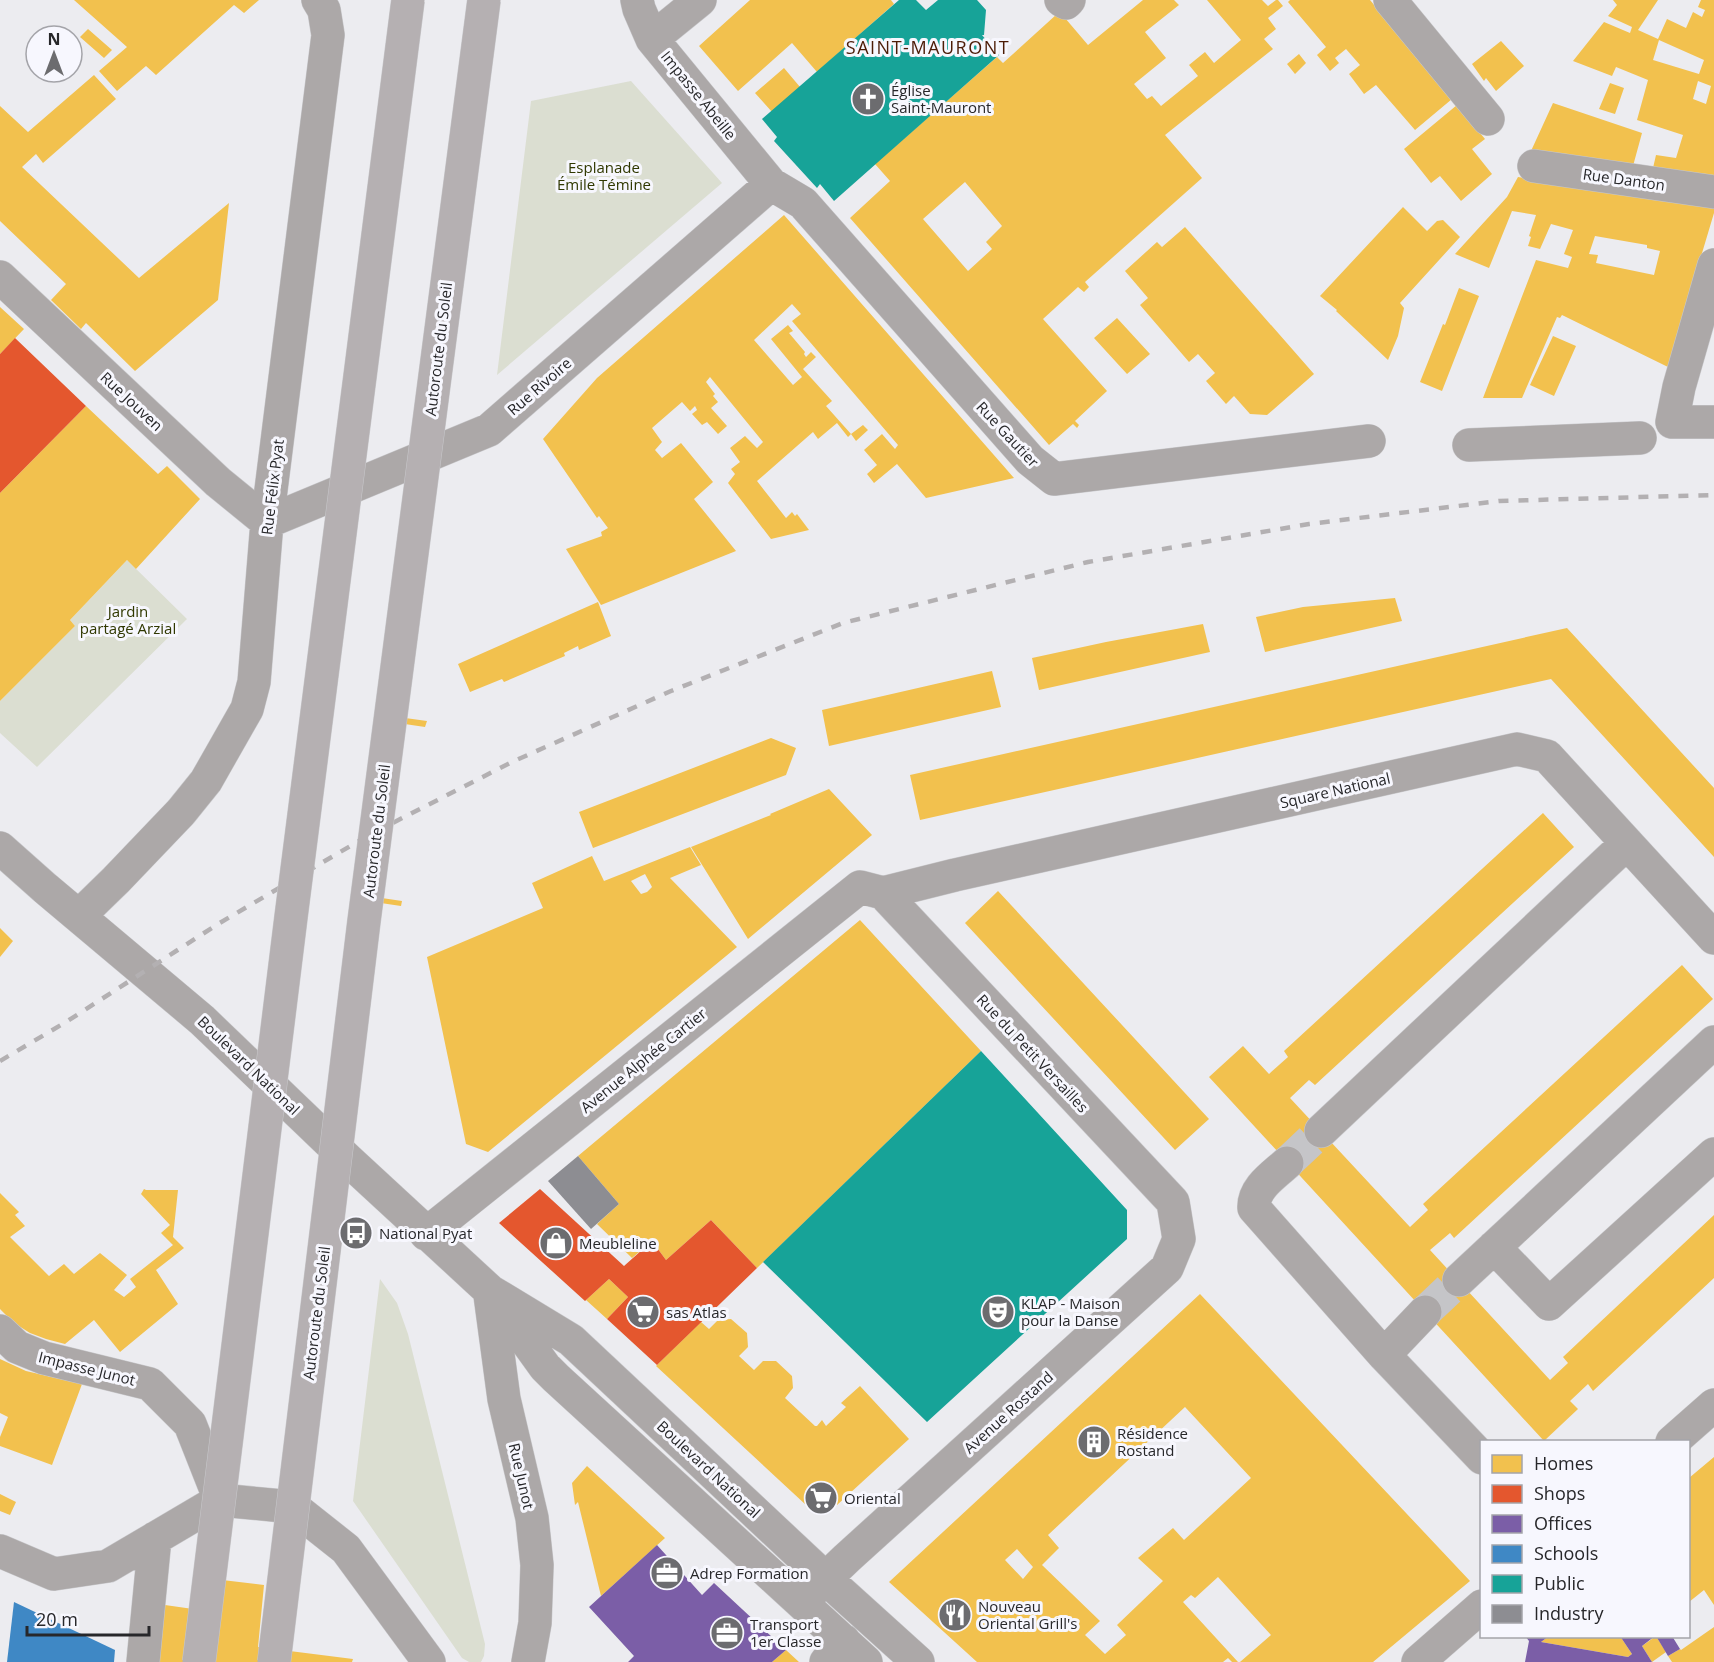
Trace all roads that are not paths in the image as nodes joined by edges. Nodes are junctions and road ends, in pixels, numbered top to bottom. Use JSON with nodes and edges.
{"nodes":[{"id":1,"x":408,"y":0,"type":"edge"},
{"id":2,"x":484,"y":0,"type":"edge"},
{"id":3,"x":637,"y":0,"type":"edge"},
{"id":4,"x":700,"y":0,"type":"edge"},
{"id":5,"x":1061,"y":0,"type":"edge"},
{"id":6,"x":1069,"y":0,"type":"edge"},
{"id":7,"x":1390,"y":0,"type":"edge"},
{"id":8,"x":325,"y":3,"type":"edge"},
{"id":9,"x":652,"y":39,"type":"junction"},
{"id":10,"x":1488,"y":119,"type":"dead end"},
{"id":11,"x":1534,"y":166,"type":"dead end"},
{"id":12,"x":771,"y":184,"type":"junction"},
{"id":13,"x":1714,"y":192,"type":"edge"},
{"id":14,"x":1714,"y":265,"type":"edge"},
{"id":15,"x":0,"y":277,"type":"edge"},
{"id":16,"x":1714,"y":422,"type":"edge"},
{"id":17,"x":1640,"y":438,"type":"dead end"},
{"id":18,"x":1369,"y":441,"type":"dead end"},
{"id":19,"x":1469,"y":445,"type":"dead end"},
{"id":20,"x":267,"y":522,"type":"junction"},
{"id":21,"x":1627,"y":843,"type":"junction"},
{"id":22,"x":0,"y":848,"type":"edge"},
{"id":23,"x":871,"y":890,"type":"junction"},
{"id":24,"x":79,"y":916,"type":"junction"},
{"id":25,"x":1714,"y":938,"type":"edge"},
{"id":26,"x":1714,"y":1042,"type":"edge"},
{"id":27,"x":1321,"y":1131,"type":"tunnel mouth"},
{"id":28,"x":1714,"y":1154,"type":"edge"},
{"id":29,"x":1287,"y":1162,"type":"tunnel mouth"},
{"id":30,"x":426,"y":1234,"type":"junction"},
{"id":31,"x":1179,"y":1239,"type":"joint"},
{"id":32,"x":1494,"y":1247,"type":"junction"},
{"id":33,"x":1459,"y":1280,"type":"tunnel mouth"},
{"id":34,"x":490,"y":1291,"type":"junction"},
{"id":35,"x":1425,"y":1312,"type":"tunnel mouth"},
{"id":36,"x":0,"y":1331,"type":"edge"},
{"id":37,"x":1384,"y":1355,"type":"junction"},
{"id":38,"x":1714,"y":1405,"type":"edge"},
{"id":39,"x":1674,"y":1440,"type":"edge"},
{"id":40,"x":1480,"y":1456,"type":"edge"},
{"id":41,"x":220,"y":1500,"type":"junction"},
{"id":42,"x":155,"y":1538,"type":"junction"},
{"id":43,"x":0,"y":1551,"type":"edge"},
{"id":44,"x":825,"y":1578,"type":"junction"},
{"id":45,"x":801,"y":1602,"type":"junction"},
{"id":46,"x":1480,"y":1608,"type":"edge"},
{"id":47,"x":845,"y":1655,"type":"edge"},
{"id":48,"x":143,"y":1662,"type":"edge"},
{"id":49,"x":199,"y":1662,"type":"edge"},
{"id":50,"x":274,"y":1662,"type":"edge"},
{"id":51,"x":429,"y":1662,"type":"edge"},
{"id":52,"x":528,"y":1662,"type":"edge"},
{"id":53,"x":918,"y":1662,"type":"edge"},
{"id":54,"x":1418,"y":1662,"type":"edge"}],
"edges":[{"from":1,"to":49,"type":"highway","bridge":true},
{"from":2,"to":50,"type":"highway","name":"Autoroute du Soleil","bridge":true},
{"from":3,"to":9,"type":"street","name":"Impasse Abeille"},
{"from":4,"to":9,"type":"street"},
{"from":5,"to":6,"type":"street"},
{"from":7,"to":10,"type":"street"},
{"from":8,"to":20,"type":"street","name":"Rue Félix Pyat"},
{"from":9,"to":12,"type":"street","name":"Impasse Abeille"},
{"from":11,"to":13,"type":"street","name":"Rue Danton"},
{"from":12,"to":18,"type":"street","name":"Rue Gautier"},
{"from":12,"to":20,"type":"street","name":"Rue Rivoire"},
{"from":14,"to":16,"type":"street"},
{"from":15,"to":20,"type":"street","name":"Rue Jouven"},
{"from":17,"to":19,"type":"street"},
{"from":20,"to":24,"type":"street","name":"Rue Félix Pyat"},
{"from":21,"to":23,"type":"street","name":"Square National"},
{"from":21,"to":25,"type":"street","name":"Square National"},
{"from":21,"to":27,"type":"street"},
{"from":22,"to":24,"type":"street","name":"Boulevard National"},
{"from":23,"to":30,"type":"street","name":"Avenue Alphée Cartier"},
{"from":23,"to":31,"type":"street","name":"Rue du Petit Versailles"},
{"from":24,"to":30,"type":"street","name":"Boulevard National"},
{"from":26,"to":32,"type":"street"},
{"from":28,"to":32,"type":"street"},
{"from":29,"to":37,"type":"street"},
{"from":30,"to":34,"type":"street","name":"Boulevard National"},
{"from":31,"to":44,"type":"street","name":"Avenue Rostand"},
{"from":32,"to":33,"type":"street"},
{"from":34,"to":44,"type":"street","name":"Boulevard National"},
{"from":34,"to":45,"type":"street","name":"Boulevard National"},
{"from":34,"to":52,"type":"street","name":"Rue Junot"},
{"from":35,"to":37,"type":"street"},
{"from":36,"to":41,"type":"street","name":"Impasse Junot"},
{"from":37,"to":40,"type":"street"},
{"from":38,"to":39,"type":"street"},
{"from":41,"to":42,"type":"street"},
{"from":41,"to":51,"type":"street"},
{"from":42,"to":43,"type":"street"},
{"from":42,"to":48,"type":"street"},
{"from":44,"to":45,"type":"street","name":"Avenue Rostand"},
{"from":44,"to":53,"type":"street","name":"Boulevard National"},
{"from":45,"to":47,"type":"street","name":"Boulevard National"},
{"from":46,"to":54,"type":"street"}]}
